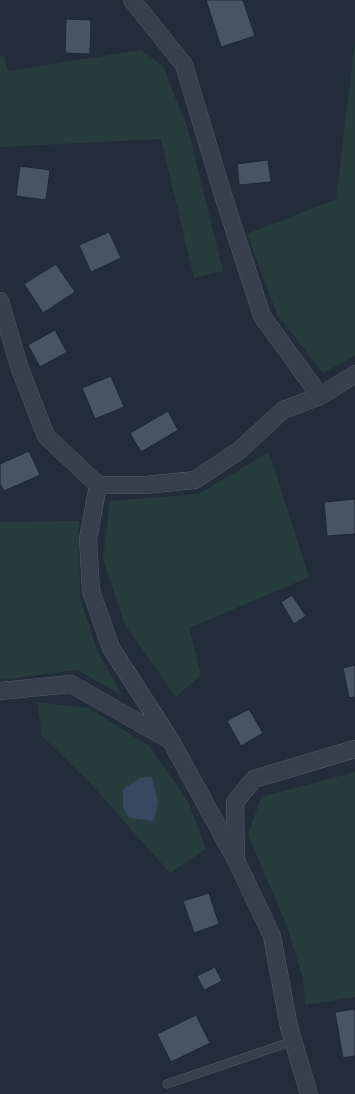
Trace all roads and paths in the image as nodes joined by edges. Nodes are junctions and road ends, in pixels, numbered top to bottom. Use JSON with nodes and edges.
{"nodes":[{"id":1,"x":132,"y":0,"type":"edge"},
{"id":2,"x":0,"y":301,"type":"edge"},
{"id":3,"x":355,"y":374,"type":"edge"},
{"id":4,"x":320,"y":396,"type":"junction"},
{"id":5,"x":98,"y":485,"type":"junction"},
{"id":6,"x":0,"y":691,"type":"edge"},
{"id":7,"x":171,"y":741,"type":"junction"},
{"id":8,"x":355,"y":749,"type":"edge"},
{"id":9,"x":236,"y":860,"type":"junction"},
{"id":10,"x":293,"y":1041,"type":"junction"},
{"id":11,"x":167,"y":1084,"type":"dead end"},
{"id":12,"x":309,"y":1094,"type":"edge"}],
"edges":[{"from":1,"to":4,"type":"street"},
{"from":2,"to":5,"type":"street"},
{"from":3,"to":4,"type":"street"},
{"from":4,"to":5,"type":"street"},
{"from":5,"to":7,"type":"street"},
{"from":6,"to":7,"type":"street"},
{"from":7,"to":9,"type":"street"},
{"from":8,"to":9,"type":"street"},
{"from":9,"to":10,"type":"street"},
{"from":10,"to":11,"type":"lane"},
{"from":10,"to":12,"type":"street"}]}
